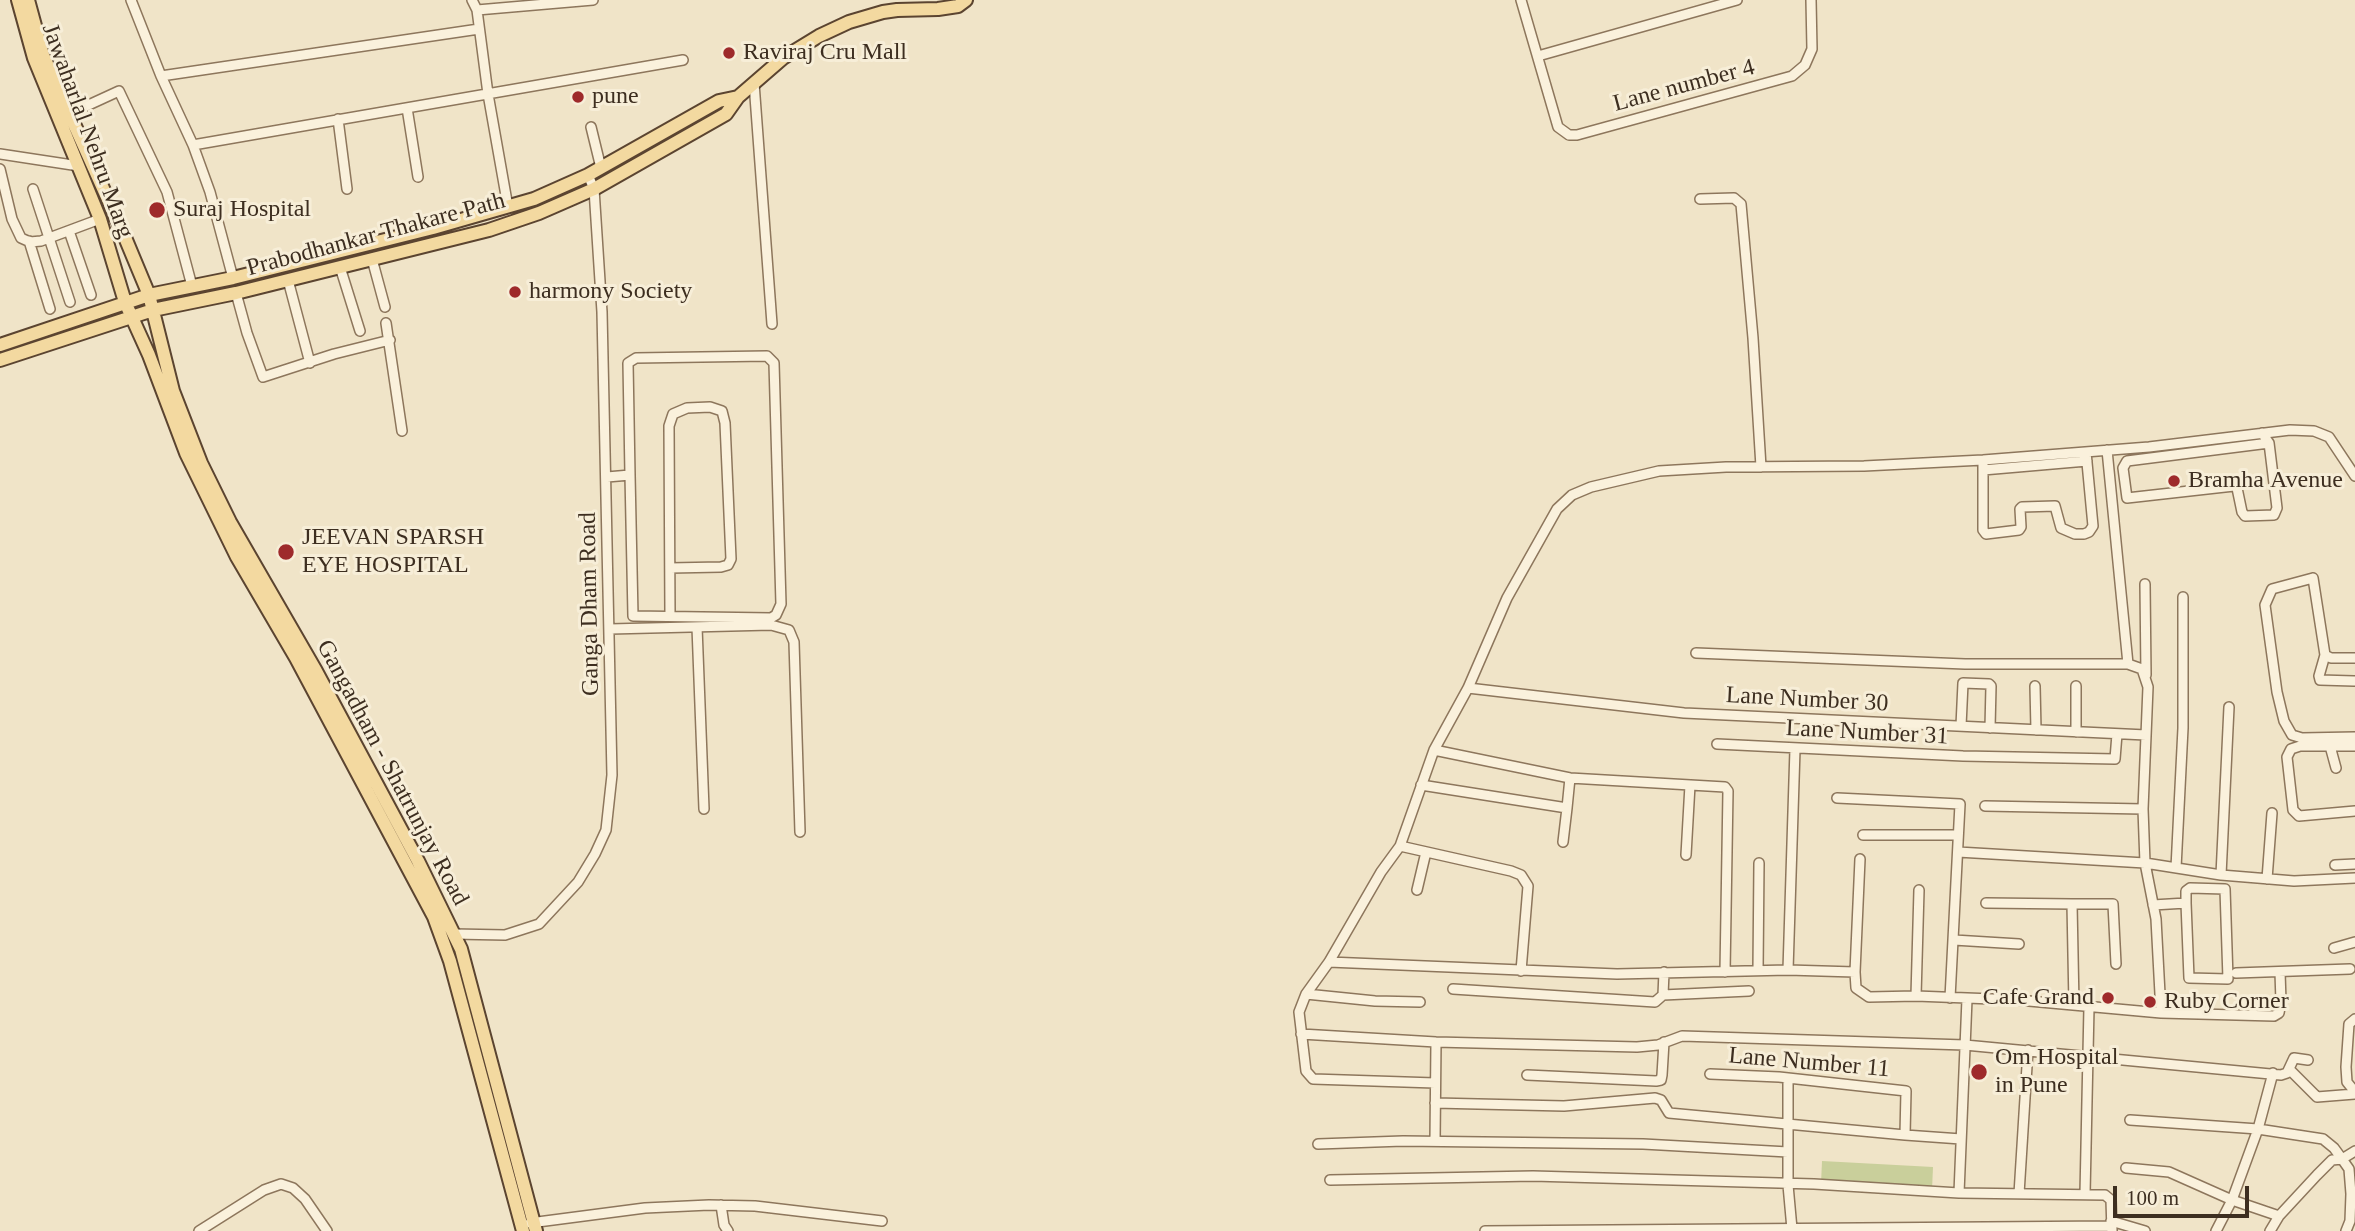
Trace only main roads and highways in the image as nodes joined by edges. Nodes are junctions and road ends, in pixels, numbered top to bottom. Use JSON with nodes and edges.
{"nodes":[{"id":1,"x":18,"y":0,"type":"edge"},
{"id":2,"x":28,"y":0,"type":"edge"},
{"id":3,"x":966,"y":0,"type":"edge"},
{"id":4,"x":738,"y":97,"type":"junction"},
{"id":5,"x":63,"y":110,"type":"junction"},
{"id":6,"x":149,"y":295,"type":"junction"},
{"id":7,"x":125,"y":302,"type":"junction"},
{"id":8,"x":153,"y":310,"type":"junction"},
{"id":9,"x":130,"y":317,"type":"junction"},
{"id":10,"x":0,"y":345,"type":"edge"},
{"id":11,"x":163,"y":354,"type":"joint"},
{"id":12,"x":149,"y":355,"type":"joint"},
{"id":13,"x":0,"y":360,"type":"edge"},
{"id":14,"x":447,"y":935,"type":"junction"},
{"id":15,"x":528,"y":1227,"type":"edge"}],
"edges":[{"from":1,"to":5,"type":"main road","name":"Jawaharlal Nehru Marg"},
{"from":2,"to":5,"type":"main road","name":"Jawaharlal Nehru Marg"},
{"from":3,"to":4,"type":"main road","name":"Prabodhankar Thakare Path"},
{"from":4,"to":6,"type":"main road","name":"Prabodhankar Thakare Path"},
{"from":4,"to":8,"type":"main road","name":"Prabodhankar Thakare Path"},
{"from":5,"to":6,"type":"main road","name":"Jawaharlal Nehru Marg"},
{"from":5,"to":7,"type":"main road","name":"Jawaharlal Nehru Marg"},
{"from":6,"to":7,"type":"main road","name":"Prabodhankar Thakare Path"},
{"from":6,"to":8,"type":"main road","name":"Jawaharlal Nehru Marg"},
{"from":7,"to":9,"type":"main road","name":"Jawaharlal Nehru Marg"},
{"from":7,"to":10,"type":"main road","name":"Prabodhankar Thakare Path"},
{"from":8,"to":9,"type":"main road","name":"Prabodhankar Thakare Path"},
{"from":8,"to":11,"type":"main road","name":"Jawaharlal Nehru Marg"},
{"from":9,"to":12,"type":"main road","name":"Jawaharlal Nehru Marg"},
{"from":9,"to":13,"type":"main road","name":"Prabodhankar Thakare Path"},
{"from":11,"to":14,"type":"main road","name":"Gangadham - Shatrunjay Road"},
{"from":12,"to":14,"type":"main road","name":"Gangadham - Shatrunjay Road"},
{"from":14,"to":15,"type":"main road","name":"Gangadham - Shatrunjay Road"},
{"from":14,"to":15,"type":"main road","name":"Gangadham - Shatrunjay Road"}]}
